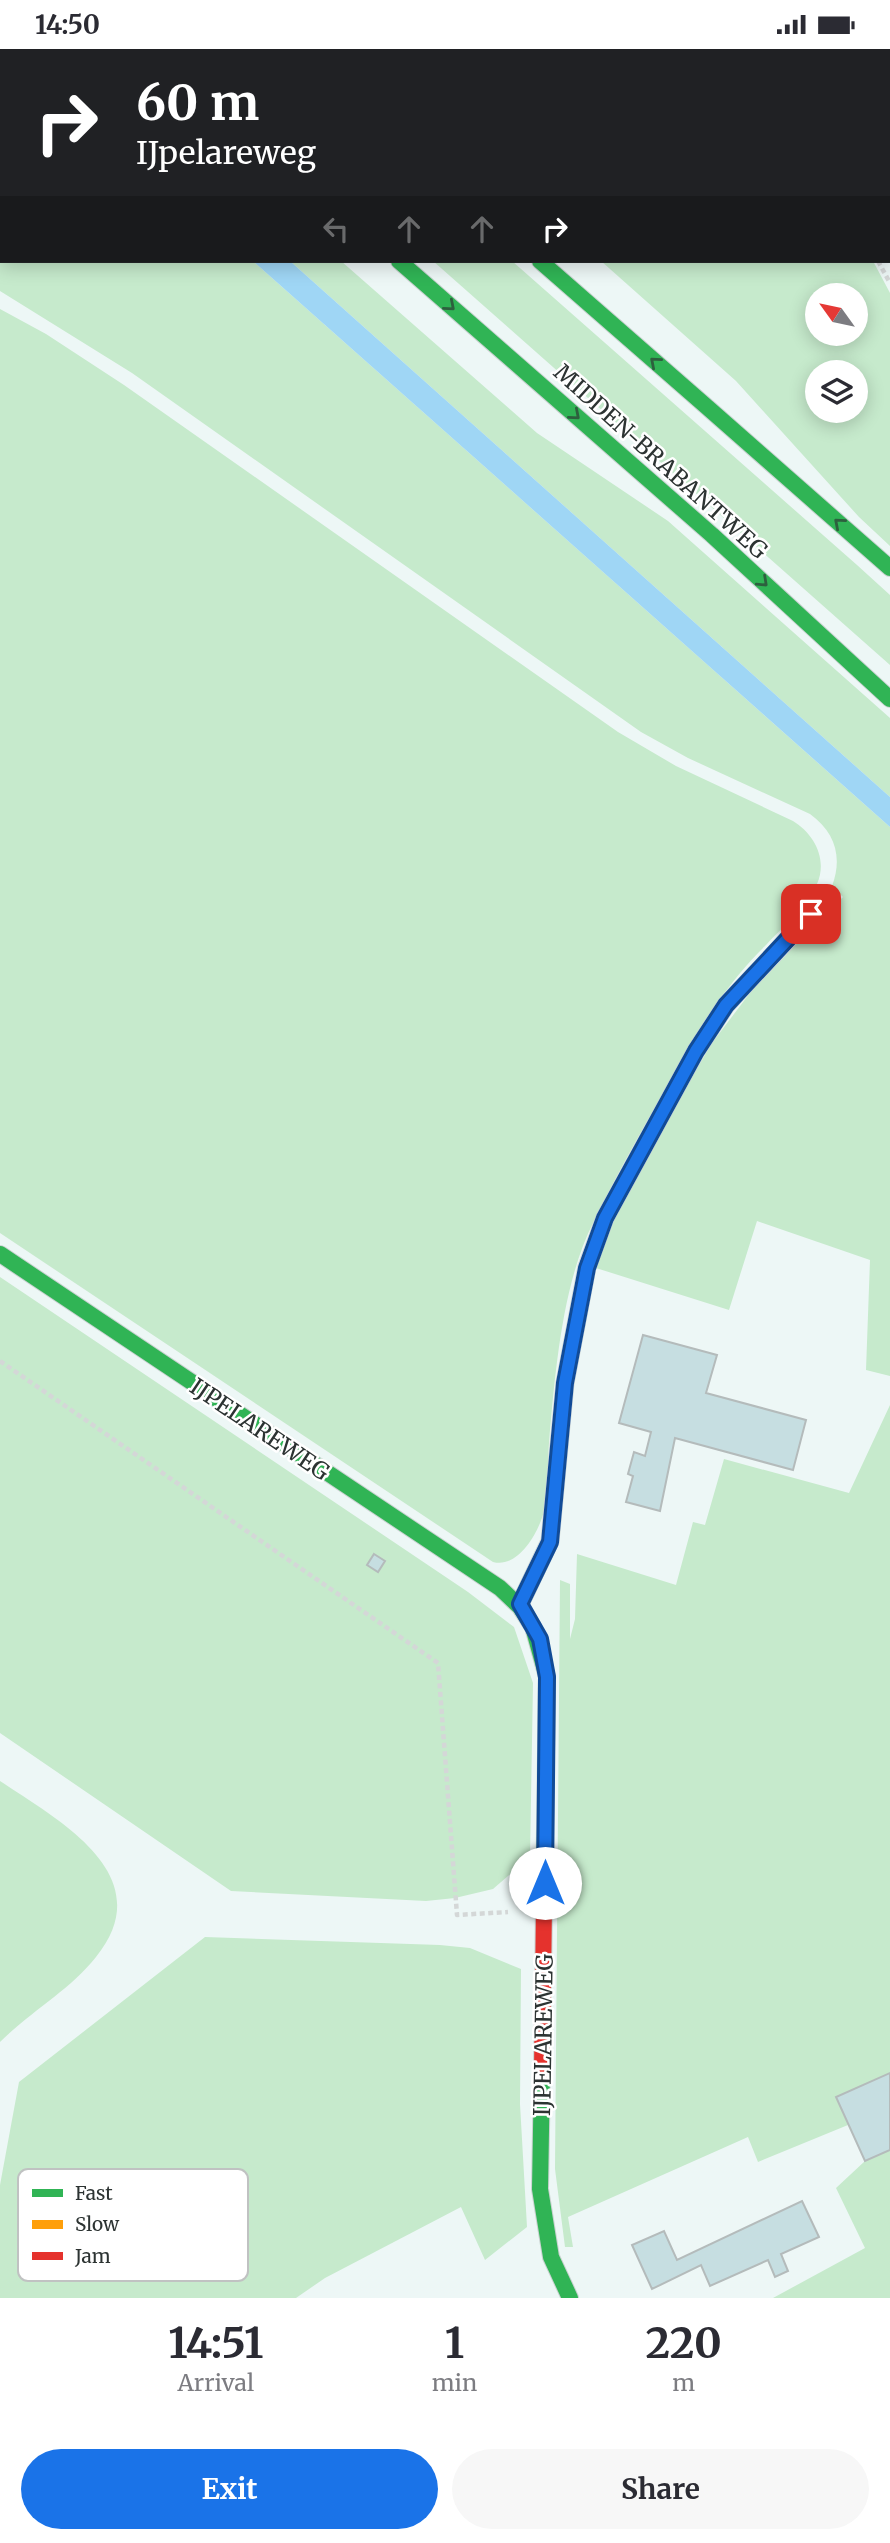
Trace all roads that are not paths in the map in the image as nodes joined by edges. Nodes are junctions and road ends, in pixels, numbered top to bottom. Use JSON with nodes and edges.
{"nodes":[{"id":1,"x":401,"y":263,"type":"edge"},
{"id":2,"x":542,"y":263,"type":"edge"},
{"id":3,"x":890,"y":568,"type":"edge"},
{"id":4,"x":890,"y":699,"type":"edge"},
{"id":5,"x":826,"y":898,"type":"dead end"},
{"id":6,"x":0,"y":1254,"type":"edge"},
{"id":7,"x":520,"y":1604,"type":"junction"},
{"id":8,"x":570,"y":2298,"type":"edge"}],
"edges":[{"from":1,"to":4,"type":"main road","name":"MIDDEN-BRABANTWEG","one_way":true},
{"from":3,"to":2,"type":"main road","one_way":true},
{"from":5,"to":7,"type":"lane"},
{"from":6,"to":7,"type":"main road","name":"IJPELAREWEG"},
{"from":7,"to":8,"type":"main road","name":"IJPELAREWEG"}]}
